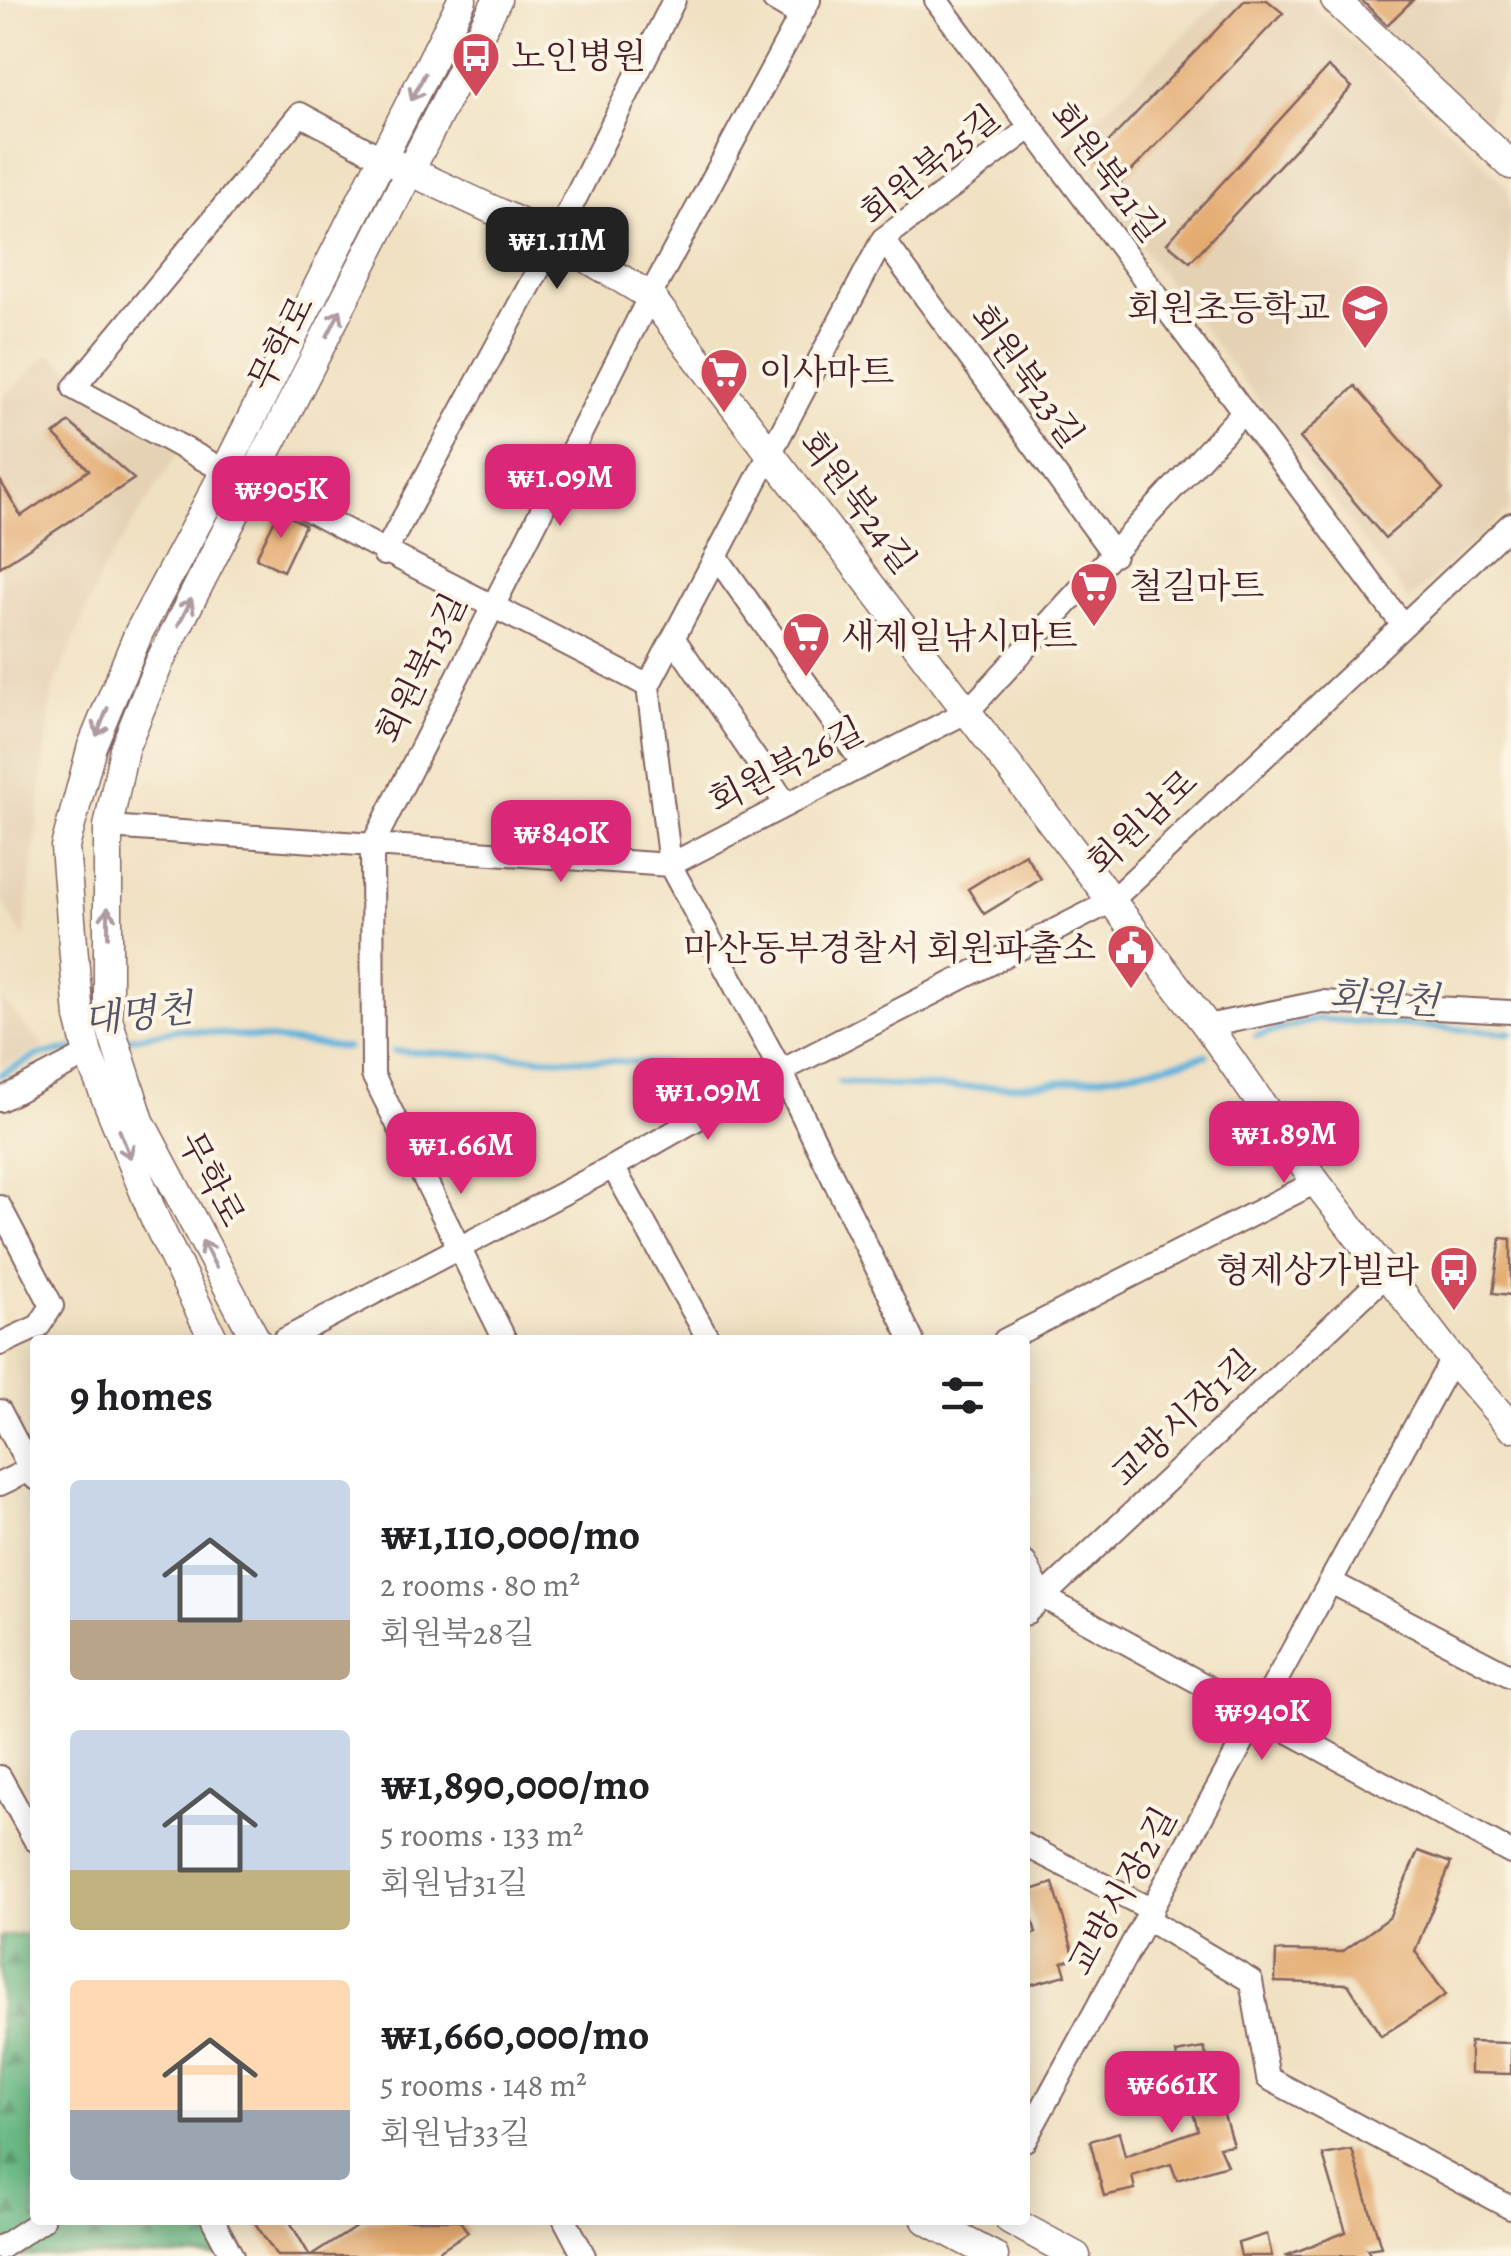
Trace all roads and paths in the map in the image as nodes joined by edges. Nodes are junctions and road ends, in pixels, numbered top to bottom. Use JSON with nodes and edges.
{"nodes":[{"id":1,"x":462,"y":0,"type":"edge"},
{"id":2,"x":497,"y":0,"type":"edge"},
{"id":3,"x":674,"y":0,"type":"edge"},
{"id":4,"x":774,"y":0,"type":"edge"},
{"id":5,"x":936,"y":0,"type":"edge"},
{"id":6,"x":1335,"y":0,"type":"edge"},
{"id":7,"x":805,"y":7,"type":"edge"},
{"id":8,"x":1030,"y":128,"type":"junction"},
{"id":9,"x":382,"y":158,"type":"junction"},
{"id":10,"x":1511,"y":165,"type":"edge"},
{"id":11,"x":412,"y":171,"type":"junction"},
{"id":12,"x":883,"y":238,"type":"junction"},
{"id":13,"x":556,"y":239,"type":"junction"},
{"id":14,"x":650,"y":296,"type":"junction"},
{"id":15,"x":1243,"y":412,"type":"junction"},
{"id":16,"x":771,"y":449,"type":"junction"},
{"id":17,"x":225,"y":471,"type":"junction"},
{"id":18,"x":253,"y":479,"type":"junction"},
{"id":19,"x":1511,"y":524,"type":"edge"},
{"id":20,"x":384,"y":554,"type":"junction"},
{"id":21,"x":1114,"y":554,"type":"junction"},
{"id":22,"x":716,"y":556,"type":"junction"},
{"id":23,"x":492,"y":604,"type":"junction"},
{"id":24,"x":1402,"y":624,"type":"junction"},
{"id":25,"x":674,"y":638,"type":"junction"},
{"id":26,"x":648,"y":686,"type":"junction"},
{"id":27,"x":968,"y":711,"type":"junction"},
{"id":28,"x":864,"y":766,"type":"junction"},
{"id":29,"x":786,"y":804,"type":"junction"},
{"id":30,"x":108,"y":827,"type":"junction"},
{"id":31,"x":372,"y":846,"type":"junction"},
{"id":32,"x":670,"y":865,"type":"junction"},
{"id":33,"x":1110,"y":902,"type":"junction"},
{"id":34,"x":1511,"y":1012,"type":"edge"},
{"id":35,"x":1207,"y":1026,"type":"junction"},
{"id":36,"x":88,"y":1054,"type":"junction"},
{"id":37,"x":781,"y":1072,"type":"junction"},
{"id":38,"x":0,"y":1100,"type":"edge"},
{"id":39,"x":614,"y":1167,"type":"junction"},
{"id":40,"x":1316,"y":1182,"type":"junction"},
{"id":41,"x":0,"y":1207,"type":"edge"},
{"id":42,"x":457,"y":1249,"type":"junction"},
{"id":43,"x":1388,"y":1273,"type":"junction"},
{"id":44,"x":212,"y":1335,"type":"edge"},
{"id":45,"x":253,"y":1335,"type":"edge"},
{"id":46,"x":294,"y":1335,"type":"edge"},
{"id":47,"x":502,"y":1335,"type":"edge"},
{"id":48,"x":707,"y":1335,"type":"edge"},
{"id":49,"x":910,"y":1335,"type":"edge"},
{"id":50,"x":1015,"y":1335,"type":"edge"},
{"id":51,"x":0,"y":1344,"type":"edge"},
{"id":52,"x":1452,"y":1359,"type":"junction"},
{"id":53,"x":0,"y":1412,"type":"edge"},
{"id":54,"x":1511,"y":1426,"type":"edge"},
{"id":55,"x":30,"y":1464,"type":"edge"},
{"id":56,"x":30,"y":1473,"type":"edge"},
{"id":57,"x":0,"y":1484,"type":"edge"},
{"id":58,"x":1030,"y":1572,"type":"edge"},
{"id":59,"x":1331,"y":1582,"type":"junction"},
{"id":60,"x":1043,"y":1597,"type":"junction"},
{"id":61,"x":1030,"y":1609,"type":"edge"},
{"id":62,"x":1511,"y":1676,"type":"edge"},
{"id":63,"x":1257,"y":1717,"type":"junction"},
{"id":64,"x":0,"y":1777,"type":"edge"},
{"id":65,"x":30,"y":1831,"type":"edge"},
{"id":66,"x":1030,"y":1848,"type":"edge"},
{"id":67,"x":1511,"y":1853,"type":"edge"},
{"id":68,"x":1150,"y":1915,"type":"junction"},
{"id":69,"x":1030,"y":2131,"type":"edge"},
{"id":70,"x":1511,"y":2208,"type":"edge"},
{"id":71,"x":34,"y":2225,"type":"edge"},
{"id":72,"x":216,"y":2225,"type":"edge"},
{"id":73,"x":568,"y":2225,"type":"edge"},
{"id":74,"x":932,"y":2225,"type":"edge"},
{"id":75,"x":1019,"y":2225,"type":"edge"},
{"id":76,"x":0,"y":2248,"type":"edge"},
{"id":77,"x":962,"y":2248,"type":"edge"},
{"id":78,"x":232,"y":2256,"type":"edge"},
{"id":79,"x":584,"y":2256,"type":"edge"},
{"id":80,"x":994,"y":2256,"type":"edge"},
{"id":81,"x":1076,"y":2256,"type":"edge"}],
"edges":[{"from":1,"to":9,"type":"main road","name":"무학로","one_way":true},
{"from":2,"to":11,"type":"main road","name":"무학로"},
{"from":3,"to":13,"type":"street"},
{"from":4,"to":7,"type":"street"},
{"from":5,"to":8,"type":"street","name":"회원북21길"},
{"from":6,"to":10,"type":"main road"},
{"from":7,"to":14,"type":"street","name":"회원북13길"},
{"from":8,"to":12,"type":"street","name":"회원북25길"},
{"from":8,"to":15,"type":"street","name":"회원북21길"},
{"from":9,"to":11,"type":"main road","name":"회원북24길"},
{"from":9,"to":17,"type":"main road","name":"무학로"},
{"from":9,"to":17,"type":"street"},
{"from":11,"to":13,"type":"main road","name":"회원북24길"},
{"from":18,"to":11,"type":"main road","name":"무학로","one_way":true},
{"from":12,"to":16,"type":"street","name":"회원북25길"},
{"from":12,"to":21,"type":"street","name":"회원북23길"},
{"from":13,"to":14,"type":"main road","name":"회원북24길"},
{"from":13,"to":20,"type":"street"},
{"from":14,"to":16,"type":"main road","name":"회원북24길"},
{"from":14,"to":23,"type":"street","name":"회원북13길"},
{"from":15,"to":21,"type":"street","name":"회원북26길"},
{"from":15,"to":24,"type":"street","name":"회원북21길"},
{"from":16,"to":22,"type":"street","name":"회원북25길"},
{"from":16,"to":27,"type":"main road","name":"회원북24길"},
{"from":17,"to":36,"type":"main road","name":"무학로","one_way":true},
{"from":18,"to":20,"type":"street"},
{"from":30,"to":18,"type":"main road","name":"무학로","one_way":true},
{"from":19,"to":24,"type":"street","name":"회원남로"},
{"from":20,"to":23,"type":"street"},
{"from":21,"to":27,"type":"street","name":"회원북26길"},
{"from":22,"to":25,"type":"street","name":"회원북25길"},
{"from":22,"to":28,"type":"street"},
{"from":23,"to":26,"type":"street"},
{"from":23,"to":31,"type":"street","name":"회원북13길"},
{"from":24,"to":33,"type":"street","name":"회원남로"},
{"from":25,"to":26,"type":"street","name":"회원북25길"},
{"from":25,"to":29,"type":"street"},
{"from":26,"to":32,"type":"street"},
{"from":27,"to":28,"type":"street","name":"회원북26길"},
{"from":27,"to":33,"type":"main road","name":"회원북24길"},
{"from":28,"to":29,"type":"street","name":"회원북26길"},
{"from":29,"to":32,"type":"street","name":"회원북26길"},
{"from":30,"to":31,"type":"street"},
{"from":45,"to":30,"type":"main road","name":"무학로","one_way":true},
{"from":31,"to":32,"type":"street"},
{"from":31,"to":42,"type":"street","name":"회원북13길"},
{"from":32,"to":37,"type":"street"},
{"from":33,"to":35,"type":"main road","name":"회원북24길"},
{"from":33,"to":37,"type":"street","name":"회원남로"},
{"from":34,"to":35,"type":"street"},
{"from":35,"to":40,"type":"main road","name":"회원북24길"},
{"from":36,"to":38,"type":"street"},
{"from":36,"to":44,"type":"main road","name":"무학로","one_way":true},
{"from":37,"to":39,"type":"street","name":"회원남로"},
{"from":37,"to":49,"type":"street"},
{"from":39,"to":42,"type":"street","name":"회원남로"},
{"from":39,"to":48,"type":"street"},
{"from":40,"to":43,"type":"main road","name":"회원북24길"},
{"from":40,"to":50,"type":"street"},
{"from":41,"to":51,"type":"street"},
{"from":42,"to":46,"type":"street","name":"회원남로"},
{"from":42,"to":47,"type":"street"},
{"from":43,"to":52,"type":"main road","name":"회원북24길"},
{"from":43,"to":60,"type":"street","name":"교방시장1길"},
{"from":52,"to":54,"type":"main road","name":"회원북24길"},
{"from":52,"to":59,"type":"street","name":"교방시장2길"},
{"from":53,"to":55,"type":"street"},
{"from":56,"to":57,"type":"street"},
{"from":58,"to":60,"type":"street"},
{"from":59,"to":62,"type":"street"},
{"from":59,"to":63,"type":"street","name":"교방시장2길"},
{"from":60,"to":61,"type":"street","name":"교방시장1길"},
{"from":60,"to":63,"type":"street"},
{"from":63,"to":67,"type":"street"},
{"from":63,"to":68,"type":"street","name":"교방시장2길"},
{"from":64,"to":65,"type":"street"},
{"from":66,"to":68,"type":"street"},
{"from":68,"to":69,"type":"street","name":"교방시장2길"},
{"from":68,"to":70,"type":"street"},
{"from":71,"to":76,"type":"street"},
{"from":72,"to":78,"type":"street"},
{"from":73,"to":79,"type":"street"},
{"from":74,"to":77,"type":"main road"},
{"from":75,"to":81,"type":"main road"},
{"from":77,"to":80,"type":"main road"}]}
